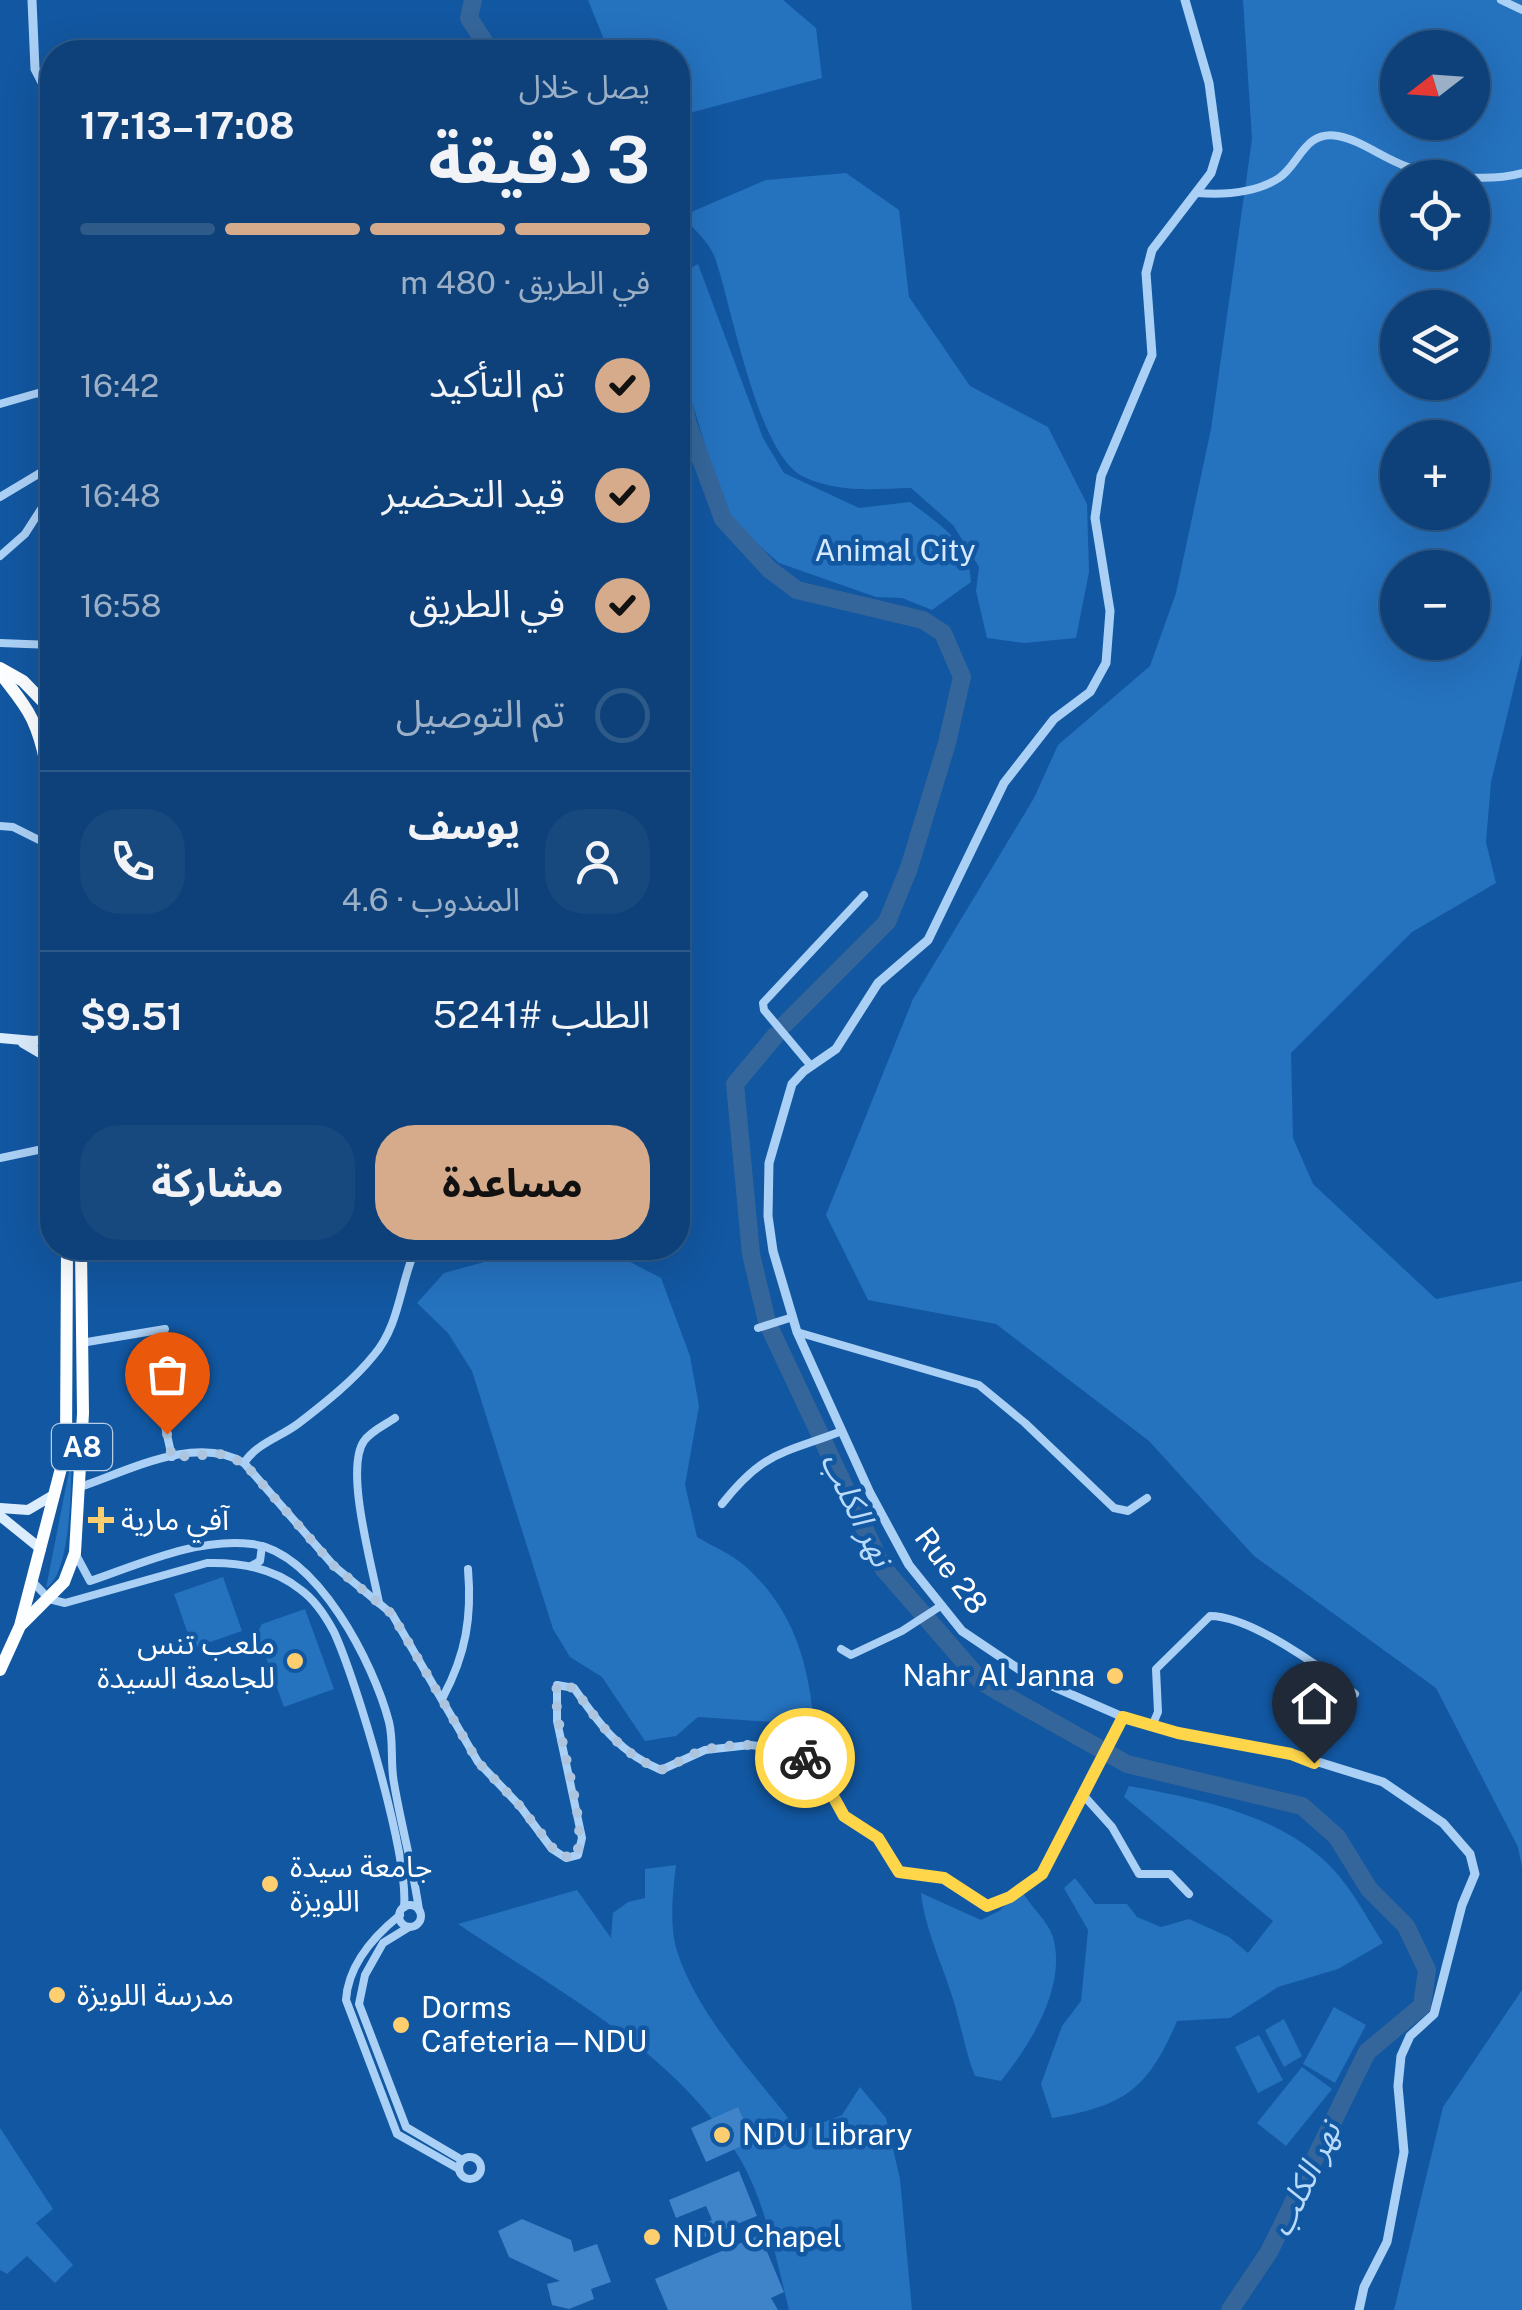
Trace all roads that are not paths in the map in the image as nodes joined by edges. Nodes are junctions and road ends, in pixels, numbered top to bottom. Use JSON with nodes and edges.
{"nodes":[{"id":1,"x":32,"y":0,"type":"edge"},
{"id":2,"x":1185,"y":0,"type":"edge"},
{"id":3,"x":1501,"y":0,"type":"edge"},
{"id":4,"x":1522,"y":10,"type":"edge"},
{"id":5,"x":40,"y":79,"type":"edge"},
{"id":6,"x":1522,"y":173,"type":"edge"},
{"id":7,"x":1197,"y":193,"type":"junction"},
{"id":8,"x":40,"y":394,"type":"edge"},
{"id":9,"x":0,"y":404,"type":"edge"},
{"id":10,"x":40,"y":473,"type":"edge"},
{"id":11,"x":0,"y":498,"type":"edge"},
{"id":12,"x":40,"y":511,"type":"edge"},
{"id":13,"x":0,"y":556,"type":"edge"},
{"id":14,"x":0,"y":643,"type":"edge"},
{"id":15,"x":40,"y":644,"type":"edge"},
{"id":16,"x":0,"y":670,"type":"edge"},
{"id":17,"x":40,"y":699,"type":"edge"},
{"id":18,"x":40,"y":750,"type":"edge"},
{"id":19,"x":0,"y":826,"type":"edge"},
{"id":20,"x":40,"y":840,"type":"edge"},
{"id":21,"x":864,"y":894,"type":"dead end"},
{"id":22,"x":0,"y":1038,"type":"edge"},
{"id":23,"x":40,"y":1039,"type":"edge"},
{"id":24,"x":18,"y":1040,"type":"junction"},
{"id":25,"x":40,"y":1053,"type":"edge"},
{"id":26,"x":812,"y":1066,"type":"junction"},
{"id":27,"x":40,"y":1150,"type":"edge"},
{"id":28,"x":0,"y":1158,"type":"edge"},
{"id":29,"x":68,"y":1260,"type":"edge"},
{"id":30,"x":81,"y":1260,"type":"edge"},
{"id":31,"x":410,"y":1260,"type":"edge"},
{"id":32,"x":791,"y":1318,"type":"junction"},
{"id":33,"x":758,"y":1328,"type":"dead end"},
{"id":34,"x":165,"y":1329,"type":"dead end"},
{"id":35,"x":797,"y":1332,"type":"junction"},
{"id":36,"x":81,"y":1343,"type":"junction"},
{"id":37,"x":154,"y":1373,"type":"dead end"},
{"id":38,"x":395,"y":1418,"type":"dead end"},
{"id":39,"x":842,"y":1431,"type":"junction"},
{"id":40,"x":172,"y":1457,"type":"junction"},
{"id":41,"x":244,"y":1463,"type":"junction"},
{"id":42,"x":80,"y":1487,"type":"junction"},
{"id":43,"x":56,"y":1494,"type":"junction"},
{"id":44,"x":1147,"y":1498,"type":"dead end"},
{"id":45,"x":722,"y":1504,"type":"dead end"},
{"id":46,"x":0,"y":1508,"type":"edge"},
{"id":47,"x":0,"y":1516,"type":"edge"},
{"id":48,"x":0,"y":1532,"type":"edge"},
{"id":49,"x":25,"y":1536,"type":"junction"},
{"id":50,"x":262,"y":1546,"type":"junction"},
{"id":51,"x":41,"y":1549,"type":"junction"},
{"id":52,"x":75,"y":1553,"type":"junction"},
{"id":53,"x":251,"y":1566,"type":"junction"},
{"id":54,"x":468,"y":1569,"type":"dead end"},
{"id":55,"x":32,"y":1581,"type":"junction"},
{"id":56,"x":90,"y":1581,"type":"junction"},
{"id":57,"x":49,"y":1598,"type":"junction"},
{"id":58,"x":82,"y":1602,"type":"junction"},
{"id":59,"x":379,"y":1603,"type":"junction"},
{"id":60,"x":936,"y":1609,"type":"junction"},
{"id":61,"x":20,"y":1626,"type":"junction"},
{"id":62,"x":841,"y":1648,"type":"dead end"},
{"id":63,"x":0,"y":1670,"type":"edge"},
{"id":64,"x":1355,"y":1694,"type":"dead end"},
{"id":65,"x":444,"y":1697,"type":"junction"},
{"id":66,"x":1123,"y":1717,"type":"junction"},
{"id":67,"x":1152,"y":1726,"type":"junction"},
{"id":68,"x":1085,"y":1797,"type":"junction"},
{"id":69,"x":1189,"y":1894,"type":"dead end"},
{"id":70,"x":419,"y":1910,"type":"junction"},
{"id":71,"x":402,"y":1911,"type":"junction"},
{"id":72,"x":408,"y":1927,"type":"junction"},
{"id":73,"x":1359,"y":2310,"type":"edge"}],
"edges":[{"from":1,"to":5,"type":"street"},
{"from":2,"to":7,"type":"street","name":"Rue 28"},
{"from":3,"to":4,"type":"street"},
{"from":6,"to":7,"type":"street"},
{"from":7,"to":26,"type":"street","name":"Rue 28"},
{"from":8,"to":9,"type":"street"},
{"from":10,"to":11,"type":"street"},
{"from":12,"to":13,"type":"street"},
{"from":14,"to":15,"type":"street"},
{"from":16,"to":17,"type":"highway"},
{"from":16,"to":18,"type":"highway"},
{"from":19,"to":20,"type":"street"},
{"from":21,"to":26,"type":"street"},
{"from":22,"to":24,"type":"main road"},
{"from":23,"to":24,"type":"main road"},
{"from":24,"to":25,"type":"main road"},
{"from":26,"to":32,"type":"street","name":"Rue 28"},
{"from":27,"to":28,"type":"street"},
{"from":29,"to":43,"type":"highway","number":"A8"},
{"from":30,"to":36,"type":"highway","number":"A8"},
{"from":31,"to":41,"type":"street"},
{"from":32,"to":33,"type":"street"},
{"from":32,"to":35,"type":"street","name":"Rue 28"},
{"from":34,"to":36,"type":"street"},
{"from":35,"to":39,"type":"street","name":"Rue 28"},
{"from":35,"to":44,"type":"street"},
{"from":36,"to":42,"type":"highway","number":"A8"},
{"from":37,"to":40,"type":"street"},
{"from":38,"to":59,"type":"street"},
{"from":39,"to":45,"type":"street"},
{"from":39,"to":60,"type":"street","name":"Rue 28"},
{"from":40,"to":41,"type":"street"},
{"from":40,"to":42,"type":"street"},
{"from":41,"to":59,"type":"street"},
{"from":42,"to":52,"type":"highway","number":"A8"},
{"from":43,"to":46,"type":"main road"},
{"from":43,"to":51,"type":"highway","number":"A8"},
{"from":47,"to":49,"type":"main road"},
{"from":48,"to":49,"type":"main road"},
{"from":49,"to":51,"type":"main road"},
{"from":50,"to":53,"type":"street"},
{"from":50,"to":56,"type":"street"},
{"from":50,"to":70,"type":"street"},
{"from":51,"to":55,"type":"highway","number":"A8"},
{"from":52,"to":56,"type":"street"},
{"from":52,"to":57,"type":"highway","number":"A8"},
{"from":53,"to":58,"type":"street"},
{"from":53,"to":71,"type":"street"},
{"from":54,"to":65,"type":"street"},
{"from":55,"to":57,"type":"street"},
{"from":55,"to":61,"type":"highway","number":"A8"},
{"from":56,"to":58,"type":"street"},
{"from":57,"to":58,"type":"street"},
{"from":57,"to":61,"type":"highway","number":"A8"},
{"from":59,"to":65,"type":"street"},
{"from":60,"to":62,"type":"street"},
{"from":60,"to":66,"type":"street","name":"Rue 28"},
{"from":61,"to":63,"type":"highway","number":"A8"},
{"from":64,"to":67,"type":"street"},
{"from":65,"to":68,"type":"street"},
{"from":66,"to":67,"type":"street","name":"Rue 28"},
{"from":66,"to":68,"type":"street"},
{"from":67,"to":73,"type":"street","name":"Rue 28"},
{"from":68,"to":69,"type":"street"},
{"from":70,"to":71,"type":"street"},
{"from":70,"to":72,"type":"street"},
{"from":71,"to":72,"type":"street"},
{"from":71,"to":72,"type":"street"}]}
